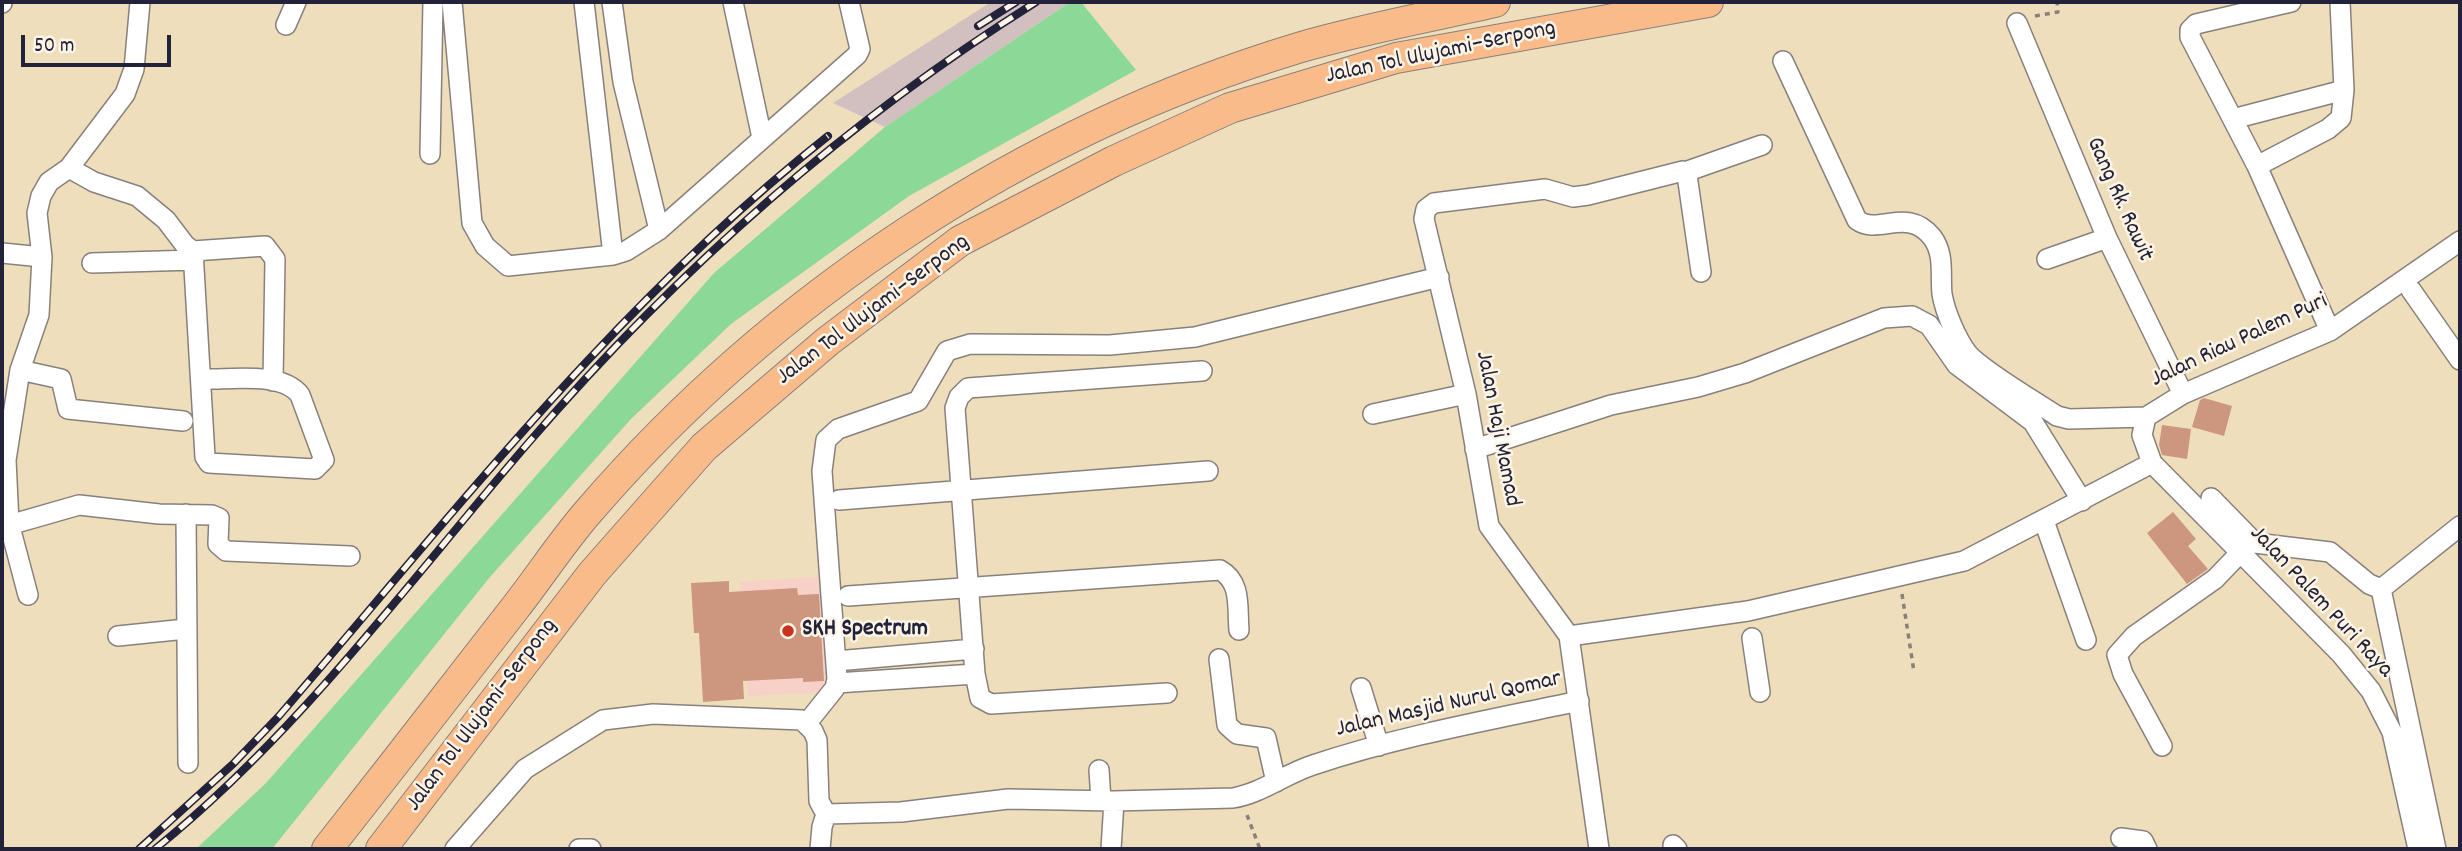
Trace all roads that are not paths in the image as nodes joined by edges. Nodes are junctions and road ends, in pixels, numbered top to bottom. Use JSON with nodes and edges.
{"nodes":[{"id":1,"x":140,"y":2,"type":"edge"},
{"id":2,"x":296,"y":2,"type":"edge"},
{"id":3,"x":433,"y":2,"type":"edge"},
{"id":4,"x":452,"y":2,"type":"edge"},
{"id":5,"x":584,"y":2,"type":"edge"},
{"id":6,"x":612,"y":2,"type":"edge"},
{"id":7,"x":733,"y":2,"type":"edge"},
{"id":8,"x":849,"y":2,"type":"edge"},
{"id":9,"x":1495,"y":2,"type":"edge"},
{"id":10,"x":1708,"y":2,"type":"edge"},
{"id":11,"x":2291,"y":2,"type":"edge"},
{"id":12,"x":2340,"y":2,"type":"edge"},
{"id":13,"x":2017,"y":23,"type":"dead end"},
{"id":14,"x":286,"y":25,"type":"dead end"},
{"id":15,"x":1783,"y":61,"type":"dead end"},
{"id":16,"x":623,"y":82,"type":"junction"},
{"id":17,"x":592,"y":86,"type":"junction"},
{"id":18,"x":2344,"y":90,"type":"junction"},
{"id":19,"x":2234,"y":119,"type":"junction"},
{"id":20,"x":762,"y":138,"type":"junction"},
{"id":21,"x":1762,"y":145,"type":"dead end"},
{"id":22,"x":430,"y":154,"type":"dead end"},
{"id":23,"x":2258,"y":166,"type":"junction"},
{"id":24,"x":69,"y":168,"type":"junction"},
{"id":25,"x":1685,"y":172,"type":"junction"},
{"id":26,"x":659,"y":230,"type":"junction"},
{"id":27,"x":2107,"y":238,"type":"junction"},
{"id":28,"x":2460,"y":241,"type":"edge"},
{"id":29,"x":2,"y":253,"type":"edge"},
{"id":30,"x":193,"y":255,"type":"junction"},
{"id":31,"x":613,"y":255,"type":"junction"},
{"id":32,"x":42,"y":257,"type":"junction"},
{"id":33,"x":2047,"y":259,"type":"dead end"},
{"id":34,"x":92,"y":264,"type":"dead end"},
{"id":35,"x":1701,"y":272,"type":"dead end"},
{"id":36,"x":1439,"y":277,"type":"junction"},
{"id":37,"x":2411,"y":290,"type":"dead end"},
{"id":38,"x":2330,"y":331,"type":"junction"},
{"id":39,"x":2460,"y":360,"type":"edge"},
{"id":40,"x":20,"y":370,"type":"junction"},
{"id":41,"x":1202,"y":371,"type":"dead end"},
{"id":42,"x":202,"y":379,"type":"junction"},
{"id":43,"x":274,"y":381,"type":"junction"},
{"id":44,"x":1466,"y":394,"type":"junction"},
{"id":45,"x":2183,"y":394,"type":"junction"},
{"id":46,"x":1373,"y":414,"type":"dead end"},
{"id":47,"x":2146,"y":417,"type":"junction"},
{"id":48,"x":183,"y":421,"type":"dead end"},
{"id":49,"x":1475,"y":449,"type":"junction"},
{"id":50,"x":2152,"y":463,"type":"junction"},
{"id":51,"x":1208,"y":471,"type":"dead end"},
{"id":52,"x":961,"y":491,"type":"junction"},
{"id":53,"x":2211,"y":498,"type":"dead end"},
{"id":54,"x":839,"y":500,"type":"dead end"},
{"id":55,"x":2082,"y":500,"type":"junction"},
{"id":56,"x":186,"y":514,"type":"junction"},
{"id":57,"x":2044,"y":521,"type":"junction"},
{"id":58,"x":5,"y":525,"type":"edge"},
{"id":59,"x":2460,"y":526,"type":"edge"},
{"id":60,"x":2241,"y":553,"type":"junction"},
{"id":61,"x":350,"y":556,"type":"dead end"},
{"id":62,"x":969,"y":587,"type":"junction"},
{"id":63,"x":2381,"y":589,"type":"junction"},
{"id":64,"x":28,"y":596,"type":"dead end"},
{"id":65,"x":848,"y":596,"type":"dead end"},
{"id":66,"x":1749,"y":623,"type":"junction"},
{"id":67,"x":186,"y":629,"type":"junction"},
{"id":68,"x":1239,"y":630,"type":"dead end"},
{"id":69,"x":118,"y":636,"type":"dead end"},
{"id":70,"x":1569,"y":636,"type":"junction"},
{"id":71,"x":2086,"y":640,"type":"dead end"},
{"id":72,"x":974,"y":649,"type":"junction"},
{"id":73,"x":1219,"y":659,"type":"dead end"},
{"id":74,"x":836,"y":661,"type":"junction"},
{"id":75,"x":975,"y":674,"type":"junction"},
{"id":76,"x":836,"y":683,"type":"junction"},
{"id":77,"x":1361,"y":688,"type":"dead end"},
{"id":78,"x":1760,"y":692,"type":"dead end"},
{"id":79,"x":1167,"y":693,"type":"dead end"},
{"id":80,"x":1579,"y":701,"type":"junction"},
{"id":81,"x":807,"y":723,"type":"junction"},
{"id":82,"x":1378,"y":746,"type":"junction"},
{"id":83,"x":2162,"y":747,"type":"dead end"},
{"id":84,"x":188,"y":763,"type":"dead end"},
{"id":85,"x":1099,"y":771,"type":"dead end"},
{"id":86,"x":1276,"y":782,"type":"junction"},
{"id":87,"x":1108,"y":801,"type":"junction"},
{"id":88,"x":827,"y":814,"type":"junction"},
{"id":89,"x":2121,"y":838,"type":"dead end"},
{"id":90,"x":327,"y":849,"type":"edge"},
{"id":91,"x":381,"y":849,"type":"edge"},
{"id":92,"x":455,"y":849,"type":"edge"},
{"id":93,"x":579,"y":849,"type":"edge"},
{"id":94,"x":591,"y":849,"type":"edge"},
{"id":95,"x":820,"y":849,"type":"edge"},
{"id":96,"x":1111,"y":849,"type":"edge"},
{"id":97,"x":1599,"y":849,"type":"edge"},
{"id":98,"x":2147,"y":849,"type":"edge"},
{"id":99,"x":2418,"y":849,"type":"edge"},
{"id":100,"x":2436,"y":849,"type":"edge"}],
"edges":[{"from":1,"to":24,"type":"street"},
{"from":2,"to":14,"type":"street"},
{"from":3,"to":22,"type":"street"},
{"from":4,"to":31,"type":"street"},
{"from":5,"to":17,"type":"street"},
{"from":6,"to":16,"type":"street"},
{"from":7,"to":20,"type":"street"},
{"from":8,"to":20,"type":"street"},
{"from":9,"to":90,"type":"highway","name":"Jalan Tol Ulujami–Serpong"},
{"from":10,"to":91,"type":"highway","name":"Jalan Tol Ulujami–Serpong"},
{"from":11,"to":19,"type":"street"},
{"from":12,"to":18,"type":"street"},
{"from":13,"to":27,"type":"street","name":"Gang Rk. Rawit"},
{"from":15,"to":47,"type":"street"},
{"from":16,"to":17,"type":"street"},
{"from":16,"to":26,"type":"street"},
{"from":17,"to":31,"type":"street"},
{"from":18,"to":19,"type":"street"},
{"from":18,"to":23,"type":"street"},
{"from":19,"to":23,"type":"street"},
{"from":20,"to":26,"type":"street"},
{"from":21,"to":25,"type":"street"},
{"from":23,"to":38,"type":"street"},
{"from":24,"to":30,"type":"street"},
{"from":24,"to":32,"type":"street"},
{"from":25,"to":35,"type":"street"},
{"from":25,"to":36,"type":"street","name":"Jalan Haji Mamad"},
{"from":26,"to":31,"type":"street"},
{"from":27,"to":33,"type":"street"},
{"from":27,"to":45,"type":"street","name":"Gang Rk. Rawit"},
{"from":28,"to":38,"type":"street","name":"Jalan Riau Palem Puri"},
{"from":29,"to":32,"type":"street"},
{"from":30,"to":34,"type":"street"},
{"from":30,"to":42,"type":"street"},
{"from":30,"to":43,"type":"street"},
{"from":32,"to":40,"type":"street"},
{"from":36,"to":44,"type":"street","name":"Jalan Haji Mamad"},
{"from":36,"to":74,"type":"street"},
{"from":37,"to":39,"type":"street"},
{"from":38,"to":45,"type":"street","name":"Jalan Riau Palem Puri"},
{"from":40,"to":48,"type":"street"},
{"from":40,"to":58,"type":"street"},
{"from":41,"to":52,"type":"street"},
{"from":42,"to":43,"type":"street"},
{"from":42,"to":43,"type":"street"},
{"from":44,"to":46,"type":"street"},
{"from":44,"to":49,"type":"street","name":"Jalan Haji Mamad"},
{"from":45,"to":47,"type":"street","name":"Jalan Riau Palem Puri"},
{"from":47,"to":50,"type":"street","name":"Jalan Palem Puri Raya"},
{"from":49,"to":55,"type":"street"},
{"from":49,"to":70,"type":"street","name":"Jalan Haji Mamad"},
{"from":50,"to":55,"type":"street","name":"Jalan Masjid Nurul Qomar"},
{"from":50,"to":60,"type":"street","name":"Jalan Palem Puri Raya"},
{"from":51,"to":52,"type":"street"},
{"from":52,"to":54,"type":"street"},
{"from":52,"to":62,"type":"street"},
{"from":53,"to":63,"type":"street"},
{"from":55,"to":57,"type":"street","name":"Jalan Masjid Nurul Qomar"},
{"from":56,"to":58,"type":"street"},
{"from":56,"to":61,"type":"street"},
{"from":56,"to":67,"type":"street"},
{"from":57,"to":66,"type":"street","name":"Jalan Masjid Nurul Qomar"},
{"from":57,"to":71,"type":"street"},
{"from":58,"to":64,"type":"street"},
{"from":59,"to":63,"type":"street"},
{"from":60,"to":83,"type":"street"},
{"from":60,"to":99,"type":"street","name":"Jalan Palem Puri Raya"},
{"from":62,"to":65,"type":"street"},
{"from":62,"to":68,"type":"street"},
{"from":62,"to":72,"type":"street"},
{"from":63,"to":100,"type":"street"},
{"from":66,"to":70,"type":"street","name":"Jalan Masjid Nurul Qomar"},
{"from":66,"to":78,"type":"street"},
{"from":67,"to":69,"type":"street"},
{"from":67,"to":84,"type":"street"},
{"from":70,"to":80,"type":"street","name":"Jalan Masjid Nurul Qomar"},
{"from":72,"to":74,"type":"street"},
{"from":72,"to":75,"type":"street"},
{"from":73,"to":86,"type":"street"},
{"from":74,"to":76,"type":"street"},
{"from":75,"to":76,"type":"street"},
{"from":75,"to":79,"type":"street"},
{"from":76,"to":81,"type":"street"},
{"from":77,"to":82,"type":"street"},
{"from":80,"to":82,"type":"street","name":"Jalan Masjid Nurul Qomar"},
{"from":80,"to":97,"type":"street"},
{"from":81,"to":88,"type":"street"},
{"from":81,"to":92,"type":"street"},
{"from":82,"to":86,"type":"street","name":"Jalan Masjid Nurul Qomar"},
{"from":85,"to":87,"type":"street"},
{"from":86,"to":87,"type":"street","name":"Jalan Masjid Nurul Qomar"},
{"from":87,"to":88,"type":"street","name":"Jalan Masjid Nurul Qomar"},
{"from":87,"to":96,"type":"street"},
{"from":88,"to":95,"type":"street"},
{"from":89,"to":98,"type":"street"},
{"from":93,"to":94,"type":"street"}]}
